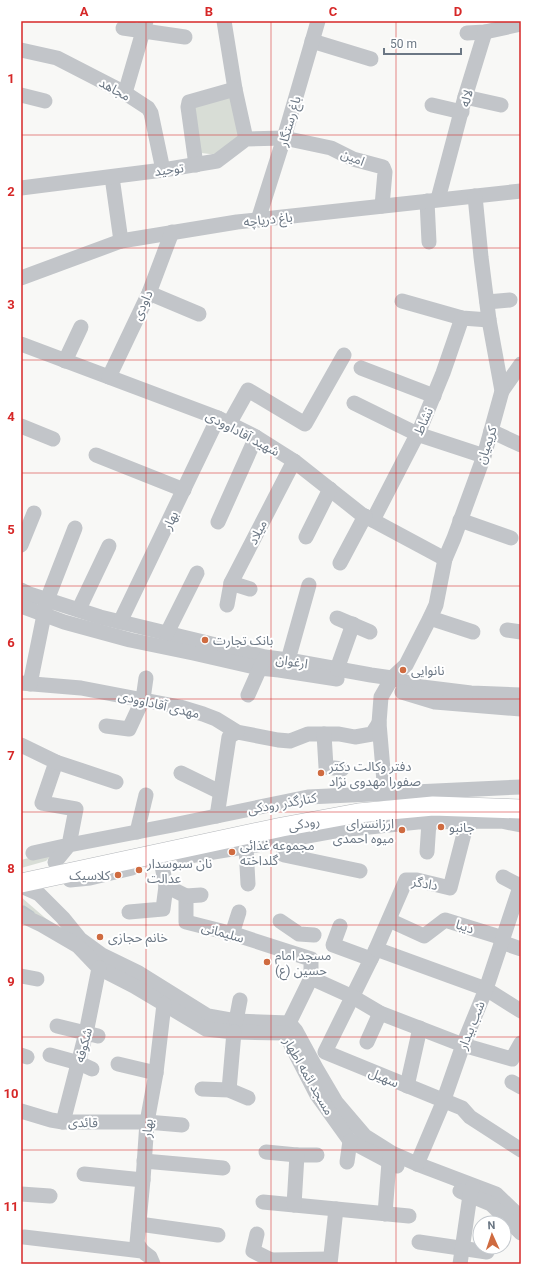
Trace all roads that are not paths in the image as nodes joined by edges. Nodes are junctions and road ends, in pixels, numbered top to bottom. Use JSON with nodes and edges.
{"nodes":[{"id":1,"x":224,"y":21,"type":"edge"},
{"id":2,"x":318,"y":21,"type":"edge"},
{"id":3,"x":521,"y":24,"type":"edge"},
{"id":4,"x":144,"y":25,"type":"edge"},
{"id":5,"x":123,"y":28,"type":"dead end"},
{"id":6,"x":485,"y":32,"type":"junction"},
{"id":7,"x":467,"y":33,"type":"dead end"},
{"id":8,"x":185,"y":37,"type":"dead end"},
{"id":9,"x":312,"y":41,"type":"junction"},
{"id":10,"x":22,"y":53,"type":"edge"},
{"id":11,"x":371,"y":59,"type":"dead end"},
{"id":12,"x":235,"y":89,"type":"junction"},
{"id":13,"x":125,"y":93,"type":"junction"},
{"id":14,"x":21,"y":95,"type":"edge"},
{"id":15,"x":465,"y":97,"type":"junction"},
{"id":16,"x":45,"y":101,"type":"dead end"},
{"id":17,"x":501,"y":104,"type":"dead end"},
{"id":18,"x":432,"y":105,"type":"dead end"},
{"id":19,"x":462,"y":112,"type":"junction"},
{"id":20,"x":284,"y":138,"type":"junction"},
{"id":21,"x":246,"y":139,"type":"junction"},
{"id":22,"x":196,"y":165,"type":"junction"},
{"id":23,"x":163,"y":170,"type":"junction"},
{"id":24,"x":112,"y":177,"type":"junction"},
{"id":25,"x":21,"y":188,"type":"edge"},
{"id":26,"x":521,"y":191,"type":"edge"},
{"id":27,"x":475,"y":196,"type":"junction"},
{"id":28,"x":433,"y":200,"type":"junction"},
{"id":29,"x":382,"y":206,"type":"junction"},
{"id":30,"x":258,"y":220,"type":"junction"},
{"id":31,"x":172,"y":232,"type":"junction"},
{"id":32,"x":121,"y":241,"type":"junction"},
{"id":33,"x":429,"y":242,"type":"dead end"},
{"id":34,"x":21,"y":278,"type":"edge"},
{"id":35,"x":149,"y":293,"type":"junction"},
{"id":36,"x":510,"y":300,"type":"dead end"},
{"id":37,"x":402,"y":301,"type":"dead end"},
{"id":38,"x":487,"y":302,"type":"junction"},
{"id":39,"x":199,"y":314,"type":"dead end"},
{"id":40,"x":462,"y":318,"type":"junction"},
{"id":41,"x":489,"y":320,"type":"junction"},
{"id":42,"x":81,"y":327,"type":"dead end"},
{"id":43,"x":21,"y":344,"type":"edge"},
{"id":44,"x":344,"y":355,"type":"dead end"},
{"id":45,"x":65,"y":361,"type":"junction"},
{"id":46,"x":521,"y":364,"type":"edge"},
{"id":47,"x":361,"y":368,"type":"dead end"},
{"id":48,"x":109,"y":377,"type":"junction"},
{"id":49,"x":502,"y":391,"type":"junction"},
{"id":50,"x":434,"y":396,"type":"junction"},
{"id":51,"x":354,"y":403,"type":"dead end"},
{"id":52,"x":224,"y":421,"type":"junction"},
{"id":53,"x":21,"y":426,"type":"edge"},
{"id":54,"x":491,"y":431,"type":"junction"},
{"id":55,"x":418,"y":434,"type":"junction"},
{"id":56,"x":256,"y":437,"type":"junction"},
{"id":57,"x":53,"y":439,"type":"dead end"},
{"id":58,"x":521,"y":445,"type":"edge"},
{"id":59,"x":96,"y":455,"type":"dead end"},
{"id":60,"x":484,"y":456,"type":"junction"},
{"id":61,"x":294,"y":461,"type":"junction"},
{"id":62,"x":330,"y":489,"type":"junction"},
{"id":63,"x":184,"y":490,"type":"junction"},
{"id":64,"x":34,"y":513,"type":"dead end"},
{"id":65,"x":369,"y":518,"type":"junction"},
{"id":66,"x":460,"y":520,"type":"junction"},
{"id":67,"x":218,"y":522,"type":"dead end"},
{"id":68,"x":75,"y":528,"type":"dead end"},
{"id":69,"x":306,"y":537,"type":"dead end"},
{"id":70,"x":510,"y":538,"type":"dead end"},
{"id":71,"x":21,"y":545,"type":"edge"},
{"id":72,"x":109,"y":546,"type":"dead end"},
{"id":73,"x":445,"y":559,"type":"junction"},
{"id":74,"x":340,"y":563,"type":"dead end"},
{"id":75,"x":197,"y":574,"type":"dead end"},
{"id":76,"x":231,"y":583,"type":"junction"},
{"id":77,"x":309,"y":585,"type":"dead end"},
{"id":78,"x":250,"y":589,"type":"dead end"},
{"id":79,"x":21,"y":590,"type":"edge"},
{"id":80,"x":21,"y":606,"type":"edge"},
{"id":81,"x":227,"y":606,"type":"dead end"},
{"id":82,"x":46,"y":607,"type":"junction"},
{"id":83,"x":79,"y":609,"type":"junction"},
{"id":84,"x":337,"y":618,"type":"dead end"},
{"id":85,"x":430,"y":618,"type":"junction"},
{"id":86,"x":120,"y":622,"type":"junction"},
{"id":87,"x":354,"y":624,"type":"junction"},
{"id":88,"x":370,"y":632,"type":"dead end"},
{"id":89,"x":473,"y":632,"type":"dead end"},
{"id":90,"x":167,"y":633,"type":"junction"},
{"id":91,"x":288,"y":660,"type":"junction"},
{"id":92,"x":262,"y":663,"type":"junction"},
{"id":93,"x":303,"y":668,"type":"junction"},
{"id":94,"x":337,"y":669,"type":"junction"},
{"id":95,"x":146,"y":678,"type":"dead end"},
{"id":96,"x":390,"y":683,"type":"junction"},
{"id":97,"x":26,"y":684,"type":"edge"},
{"id":98,"x":248,"y":695,"type":"dead end"},
{"id":99,"x":521,"y":695,"type":"edge"},
{"id":100,"x":143,"y":699,"type":"junction"},
{"id":101,"x":521,"y":709,"type":"edge"},
{"id":102,"x":379,"y":723,"type":"junction"},
{"id":103,"x":106,"y":726,"type":"dead end"},
{"id":104,"x":237,"y":732,"type":"junction"},
{"id":105,"x":324,"y":734,"type":"junction"},
{"id":106,"x":21,"y":746,"type":"edge"},
{"id":107,"x":56,"y":762,"type":"junction"},
{"id":108,"x":342,"y":769,"type":"dead end"},
{"id":109,"x":181,"y":773,"type":"dead end"},
{"id":110,"x":116,"y":782,"type":"dead end"},
{"id":111,"x":521,"y":787,"type":"edge"},
{"id":112,"x":220,"y":792,"type":"junction"},
{"id":113,"x":385,"y":793,"type":"junction"},
{"id":114,"x":146,"y":795,"type":"dead end"},
{"id":115,"x":521,"y":801,"type":"edge"},
{"id":116,"x":521,"y":809,"type":"edge"},
{"id":117,"x":217,"y":816,"type":"junction"},
{"id":118,"x":429,"y":822,"type":"junction"},
{"id":119,"x":467,"y":822,"type":"junction"},
{"id":120,"x":521,"y":825,"type":"edge"},
{"id":121,"x":137,"y":832,"type":"junction"},
{"id":122,"x":283,"y":834,"type":"junction"},
{"id":123,"x":69,"y":845,"type":"junction"},
{"id":124,"x":246,"y":847,"type":"junction"},
{"id":125,"x":427,"y":852,"type":"dead end"},
{"id":126,"x":33,"y":853,"type":"dead end"},
{"id":127,"x":161,"y":861,"type":"junction"},
{"id":128,"x":55,"y":862,"type":"junction"},
{"id":129,"x":21,"y":870,"type":"edge"},
{"id":130,"x":360,"y":871,"type":"dead end"},
{"id":131,"x":503,"y":877,"type":"dead end"},
{"id":132,"x":21,"y":884,"type":"edge"},
{"id":133,"x":248,"y":884,"type":"dead end"},
{"id":134,"x":166,"y":886,"type":"junction"},
{"id":135,"x":21,"y":889,"type":"edge"},
{"id":136,"x":520,"y":892,"type":"edge"},
{"id":137,"x":201,"y":895,"type":"dead end"},
{"id":138,"x":186,"y":896,"type":"junction"},
{"id":139,"x":129,"y":912,"type":"dead end"},
{"id":140,"x":239,"y":912,"type":"dead end"},
{"id":141,"x":21,"y":915,"type":"edge"},
{"id":142,"x":389,"y":920,"type":"junction"},
{"id":143,"x":280,"y":921,"type":"dead end"},
{"id":144,"x":340,"y":926,"type":"dead end"},
{"id":145,"x":232,"y":934,"type":"junction"},
{"id":146,"x":299,"y":934,"type":"junction"},
{"id":147,"x":314,"y":935,"type":"dead end"},
{"id":148,"x":502,"y":940,"type":"junction"},
{"id":149,"x":79,"y":942,"type":"junction"},
{"id":150,"x":521,"y":949,"type":"edge"},
{"id":151,"x":292,"y":953,"type":"junction"},
{"id":152,"x":373,"y":954,"type":"junction"},
{"id":153,"x":99,"y":968,"type":"junction"},
{"id":154,"x":21,"y":976,"type":"edge"},
{"id":155,"x":311,"y":978,"type":"junction"},
{"id":156,"x":37,"y":979,"type":"dead end"},
{"id":157,"x":486,"y":989,"type":"junction"},
{"id":158,"x":353,"y":997,"type":"junction"},
{"id":159,"x":240,"y":1000,"type":"dead end"},
{"id":160,"x":164,"y":1004,"type":"junction"},
{"id":161,"x":521,"y":1011,"type":"edge"},
{"id":162,"x":380,"y":1013,"type":"junction"},
{"id":163,"x":289,"y":1023,"type":"junction"},
{"id":164,"x":58,"y":1026,"type":"dead end"},
{"id":165,"x":235,"y":1026,"type":"junction"},
{"id":166,"x":420,"y":1028,"type":"junction"},
{"id":167,"x":92,"y":1035,"type":"junction"},
{"id":168,"x":367,"y":1042,"type":"dead end"},
{"id":169,"x":521,"y":1043,"type":"edge"},
{"id":170,"x":463,"y":1045,"type":"junction"},
{"id":171,"x":325,"y":1052,"type":"joint"},
{"id":172,"x":50,"y":1055,"type":"dead end"},
{"id":173,"x":118,"y":1064,"type":"dead end"},
{"id":174,"x":85,"y":1066,"type":"junction"},
{"id":175,"x":156,"y":1073,"type":"junction"},
{"id":176,"x":407,"y":1086,"type":"junction"},
{"id":177,"x":202,"y":1089,"type":"dead end"},
{"id":178,"x":229,"y":1090,"type":"junction"},
{"id":179,"x":248,"y":1098,"type":"dead end"},
{"id":180,"x":443,"y":1101,"type":"junction"},
{"id":181,"x":21,"y":1111,"type":"edge"},
{"id":182,"x":63,"y":1122,"type":"junction"},
{"id":183,"x":147,"y":1122,"type":"junction"},
{"id":184,"x":182,"y":1125,"type":"dead end"},
{"id":185,"x":350,"y":1141,"type":"junction"},
{"id":186,"x":520,"y":1146,"type":"edge"},
{"id":187,"x":266,"y":1152,"type":"dead end"},
{"id":188,"x":297,"y":1155,"type":"junction"},
{"id":189,"x":317,"y":1155,"type":"dead end"},
{"id":190,"x":390,"y":1157,"type":"junction"},
{"id":191,"x":144,"y":1161,"type":"junction"},
{"id":192,"x":347,"y":1162,"type":"dead end"},
{"id":193,"x":417,"y":1164,"type":"junction"},
{"id":194,"x":223,"y":1168,"type":"dead end"},
{"id":195,"x":84,"y":1174,"type":"dead end"},
{"id":196,"x":143,"y":1180,"type":"junction"},
{"id":197,"x":472,"y":1190,"type":"junction"},
{"id":198,"x":21,"y":1194,"type":"edge"},
{"id":199,"x":50,"y":1196,"type":"dead end"},
{"id":200,"x":263,"y":1202,"type":"dead end"},
{"id":201,"x":294,"y":1205,"type":"junction"},
{"id":202,"x":336,"y":1209,"type":"junction"},
{"id":203,"x":384,"y":1214,"type":"junction"},
{"id":204,"x":409,"y":1216,"type":"dead end"},
{"id":205,"x":521,"y":1218,"type":"edge"},
{"id":206,"x":139,"y":1224,"type":"junction"},
{"id":207,"x":521,"y":1233,"type":"edge"},
{"id":208,"x":257,"y":1234,"type":"dead end"},
{"id":209,"x":218,"y":1235,"type":"dead end"},
{"id":210,"x":24,"y":1237,"type":"dead end"},
{"id":211,"x":419,"y":1242,"type":"dead end"},
{"id":212,"x":462,"y":1248,"type":"junction"},
{"id":213,"x":472,"y":1250,"type":"edge"},
{"id":214,"x":135,"y":1255,"type":"edge"},
{"id":215,"x":271,"y":1262,"type":"edge"},
{"id":216,"x":330,"y":1262,"type":"edge"},
{"id":217,"x":153,"y":1264,"type":"edge"},
{"id":218,"x":460,"y":1264,"type":"edge"}],
"edges":[{"from":1,"to":12,"type":"street"},
{"from":2,"to":9,"type":"street","name":"باغ رستگار"},
{"from":3,"to":6,"type":"street"},
{"from":4,"to":5,"type":"street"},
{"from":4,"to":8,"type":"street"},
{"from":4,"to":13,"type":"street"},
{"from":6,"to":7,"type":"street"},
{"from":6,"to":15,"type":"street","name":"لاله"},
{"from":9,"to":11,"type":"street"},
{"from":9,"to":20,"type":"street","name":"باغ رستگار"},
{"from":10,"to":13,"type":"street","name":"مجاهد"},
{"from":12,"to":21,"type":"street"},
{"from":12,"to":22,"type":"street"},
{"from":13,"to":23,"type":"street","name":"مجاهد"},
{"from":14,"to":16,"type":"street"},
{"from":15,"to":17,"type":"street"},
{"from":15,"to":19,"type":"street","name":"لاله"},
{"from":18,"to":19,"type":"street"},
{"from":19,"to":28,"type":"street","name":"لاله"},
{"from":20,"to":21,"type":"street"},
{"from":20,"to":29,"type":"street","name":"امین"},
{"from":20,"to":30,"type":"street","name":"باغ رستگار"},
{"from":21,"to":22,"type":"street","name":"توحید"},
{"from":22,"to":23,"type":"street","name":"توحید"},
{"from":23,"to":24,"type":"street","name":"توحید"},
{"from":24,"to":25,"type":"street","name":"توحید"},
{"from":24,"to":32,"type":"street"},
{"from":26,"to":27,"type":"street","name":"باغ دریاچه"},
{"from":27,"to":28,"type":"street","name":"باغ دریاچه"},
{"from":27,"to":38,"type":"street","name":"کریمیان"},
{"from":28,"to":29,"type":"street","name":"باغ دریاچه"},
{"from":28,"to":33,"type":"street","name":"لاله"},
{"from":29,"to":30,"type":"street","name":"باغ دریاچه"},
{"from":30,"to":31,"type":"street","name":"باغ دریاچه"},
{"from":31,"to":32,"type":"street","name":"باغ دریاچه"},
{"from":31,"to":35,"type":"street","name":"داودی"},
{"from":32,"to":34,"type":"street","name":"باغ دریاچه"},
{"from":35,"to":39,"type":"street"},
{"from":35,"to":48,"type":"street","name":"داودی"},
{"from":36,"to":38,"type":"street"},
{"from":37,"to":40,"type":"street"},
{"from":38,"to":41,"type":"street","name":"کریمیان"},
{"from":40,"to":41,"type":"street"},
{"from":40,"to":50,"type":"street","name":"نشاط"},
{"from":41,"to":49,"type":"street","name":"کریمیان"},
{"from":42,"to":45,"type":"street"},
{"from":43,"to":45,"type":"street","name":"شهید آقاداوودی"},
{"from":44,"to":52,"type":"street","name":"بهار"},
{"from":45,"to":48,"type":"street","name":"شهید آقاداوودی"},
{"from":46,"to":49,"type":"street"},
{"from":47,"to":50,"type":"street"},
{"from":48,"to":52,"type":"street","name":"شهید آقاداوودی"},
{"from":49,"to":54,"type":"street","name":"کریمیان"},
{"from":50,"to":55,"type":"street","name":"نشاط"},
{"from":51,"to":55,"type":"street"},
{"from":52,"to":56,"type":"street","name":"شهید آقاداوودی"},
{"from":52,"to":63,"type":"street","name":"بهار"},
{"from":53,"to":57,"type":"street"},
{"from":54,"to":58,"type":"street"},
{"from":54,"to":60,"type":"street","name":"کریمیان"},
{"from":55,"to":60,"type":"street"},
{"from":55,"to":65,"type":"street","name":"نشاط"},
{"from":56,"to":61,"type":"street","name":"شهید آقاداوودی"},
{"from":56,"to":67,"type":"street"},
{"from":59,"to":63,"type":"street"},
{"from":60,"to":66,"type":"street","name":"کریمیان"},
{"from":61,"to":62,"type":"street","name":"شهید آقاداوودی"},
{"from":61,"to":76,"type":"street","name":"میلاد"},
{"from":62,"to":65,"type":"street","name":"شهید آقاداوودی"},
{"from":62,"to":69,"type":"street"},
{"from":63,"to":86,"type":"street","name":"بهار"},
{"from":64,"to":71,"type":"street"},
{"from":65,"to":73,"type":"street","name":"شهید آقاداوودی"},
{"from":65,"to":74,"type":"street","name":"نشاط"},
{"from":66,"to":70,"type":"street"},
{"from":66,"to":73,"type":"street","name":"کریمیان"},
{"from":68,"to":82,"type":"street"},
{"from":72,"to":83,"type":"street"},
{"from":73,"to":85,"type":"street","name":"کریمیان"},
{"from":75,"to":90,"type":"street"},
{"from":76,"to":78,"type":"street"},
{"from":76,"to":81,"type":"street","name":"میلاد"},
{"from":77,"to":91,"type":"street"},
{"from":79,"to":82,"type":"street","name":"ارغوان"},
{"from":80,"to":82,"type":"street","name":"ارغوان"},
{"from":82,"to":83,"type":"street","name":"ارغوان"},
{"from":82,"to":92,"type":"street","name":"ارغوان"},
{"from":82,"to":97,"type":"street"},
{"from":83,"to":86,"type":"street","name":"ارغوان"},
{"from":84,"to":87,"type":"street"},
{"from":85,"to":89,"type":"street"},
{"from":85,"to":96,"type":"street","name":"کریمیان"},
{"from":86,"to":90,"type":"street","name":"ارغوان"},
{"from":87,"to":88,"type":"street"},
{"from":87,"to":94,"type":"street"},
{"from":90,"to":92,"type":"street","name":"ارغوان"},
{"from":91,"to":92,"type":"street","name":"ارغوان"},
{"from":91,"to":93,"type":"street","name":"ارغوان"},
{"from":92,"to":93,"type":"street","name":"ارغوان"},
{"from":92,"to":98,"type":"street"},
{"from":93,"to":94,"type":"street","name":"ارغوان"},
{"from":93,"to":96,"type":"street","name":"ارغوان"},
{"from":94,"to":96,"type":"street","name":"ارغوان"},
{"from":95,"to":100,"type":"street"},
{"from":96,"to":99,"type":"street","name":"ارغوان"},
{"from":96,"to":101,"type":"street","name":"ارغوان"},
{"from":96,"to":102,"type":"street"},
{"from":97,"to":100,"type":"street","name":"مهدی آقاداوودی"},
{"from":100,"to":103,"type":"street"},
{"from":100,"to":104,"type":"street","name":"مهدی آقاداوودی"},
{"from":102,"to":105,"type":"street","name":"مهدی آقاداوودی"},
{"from":102,"to":113,"type":"street"},
{"from":104,"to":105,"type":"street","name":"مهدی آقاداوودی"},
{"from":104,"to":112,"type":"street"},
{"from":105,"to":108,"type":"street"},
{"from":106,"to":107,"type":"street"},
{"from":107,"to":110,"type":"street"},
{"from":107,"to":123,"type":"street"},
{"from":109,"to":112,"type":"street"},
{"from":111,"to":113,"type":"street","name":"کنارگذر رودکی"},
{"from":112,"to":117,"type":"street"},
{"from":113,"to":117,"type":"street","name":"کنارگذر رودکی"},
{"from":114,"to":121,"type":"street"},
{"from":115,"to":128,"type":"main road","name":"رودکی"},
{"from":116,"to":122,"type":"main road","name":"رودکی"},
{"from":117,"to":121,"type":"street","name":"کنارگذر رودکی"},
{"from":118,"to":119,"type":"street"},
{"from":118,"to":122,"type":"street"},
{"from":118,"to":125,"type":"street"},
{"from":119,"to":120,"type":"street"},
{"from":119,"to":142,"type":"street","name":"دادگر"},
{"from":121,"to":123,"type":"street","name":"کنارگذر رودکی"},
{"from":122,"to":124,"type":"street"},
{"from":122,"to":130,"type":"street"},
{"from":122,"to":132,"type":"main road","name":"رودکی"},
{"from":123,"to":126,"type":"street","name":"کنارگذر رودکی"},
{"from":123,"to":128,"type":"street"},
{"from":124,"to":127,"type":"street"},
{"from":124,"to":133,"type":"street"},
{"from":127,"to":132,"type":"street"},
{"from":127,"to":134,"type":"street"},
{"from":128,"to":129,"type":"main road","name":"رودکی"},
{"from":131,"to":136,"type":"street"},
{"from":132,"to":149,"type":"street","name":"مسجد ائمه اطهار"},
{"from":134,"to":138,"type":"street"},
{"from":134,"to":139,"type":"street"},
{"from":135,"to":149,"type":"street","name":"مسجد ائمه اطهار"},
{"from":136,"to":148,"type":"street","name":"شب بیدار"},
{"from":137,"to":138,"type":"street"},
{"from":138,"to":145,"type":"street","name":"سلیمانی"},
{"from":140,"to":145,"type":"street"},
{"from":141,"to":149,"type":"street","name":"مسجد ائمه اطهار"},
{"from":142,"to":148,"type":"street","name":"دیبا"},
{"from":142,"to":152,"type":"street","name":"دادگر"},
{"from":143,"to":146,"type":"street"},
{"from":144,"to":152,"type":"street"},
{"from":145,"to":151,"type":"street","name":"سلیمانی"},
{"from":146,"to":147,"type":"street"},
{"from":146,"to":151,"type":"street"},
{"from":148,"to":150,"type":"street"},
{"from":148,"to":157,"type":"street","name":"شب بیدار"},
{"from":149,"to":153,"type":"street","name":"مسجد ائمه اطهار"},
{"from":149,"to":165,"type":"street","name":"مسجد ائمه اطهار"},
{"from":151,"to":155,"type":"street","name":"سلیمانی"},
{"from":152,"to":157,"type":"street"},
{"from":152,"to":158,"type":"street","name":"دادگر"},
{"from":153,"to":160,"type":"street","name":"مسجد ائمه اطهار"},
{"from":153,"to":167,"type":"street","name":"شکوفه"},
{"from":154,"to":156,"type":"street"},
{"from":155,"to":158,"type":"street"},
{"from":155,"to":163,"type":"street","name":"سلیمانی"},
{"from":157,"to":161,"type":"street"},
{"from":157,"to":170,"type":"street","name":"شب بیدار"},
{"from":158,"to":162,"type":"street"},
{"from":158,"to":171,"type":"street","name":"دادگر"},
{"from":159,"to":165,"type":"street"},
{"from":160,"to":165,"type":"street","name":"مسجد ائمه اطهار"},
{"from":160,"to":175,"type":"street","name":"بهار"},
{"from":162,"to":166,"type":"street"},
{"from":162,"to":168,"type":"street"},
{"from":163,"to":165,"type":"street","name":"مسجد ائمه اطهار"},
{"from":163,"to":190,"type":"street","name":"مسجد ائمه اطهار"},
{"from":164,"to":167,"type":"street"},
{"from":165,"to":178,"type":"street"},
{"from":165,"to":185,"type":"street","name":"مسجد ائمه اطهار"},
{"from":166,"to":170,"type":"street"},
{"from":166,"to":176,"type":"street"},
{"from":167,"to":174,"type":"street","name":"شکوفه"},
{"from":169,"to":170,"type":"street"},
{"from":170,"to":180,"type":"street","name":"شب بیدار"},
{"from":171,"to":176,"type":"street","name":"سهیل"},
{"from":172,"to":174,"type":"street"},
{"from":173,"to":175,"type":"street"},
{"from":174,"to":182,"type":"street","name":"شکوفه"},
{"from":175,"to":183,"type":"street","name":"بهار"},
{"from":176,"to":180,"type":"street","name":"سهیل"},
{"from":177,"to":178,"type":"street"},
{"from":178,"to":179,"type":"street"},
{"from":180,"to":186,"type":"street","name":"سهیل"},
{"from":180,"to":193,"type":"street","name":"شب بیدار"},
{"from":181,"to":182,"type":"street","name":"قائدی"},
{"from":182,"to":183,"type":"street","name":"قائدی"},
{"from":183,"to":184,"type":"street","name":"قائدی"},
{"from":183,"to":191,"type":"street","name":"بهار"},
{"from":185,"to":190,"type":"street","name":"مسجد ائمه اطهار"},
{"from":185,"to":192,"type":"street"},
{"from":187,"to":188,"type":"street"},
{"from":188,"to":189,"type":"street"},
{"from":188,"to":201,"type":"street"},
{"from":190,"to":193,"type":"street","name":"مسجد ائمه اطهار"},
{"from":190,"to":197,"type":"street","name":"مسجد ائمه اطهار"},
{"from":190,"to":203,"type":"street"},
{"from":191,"to":194,"type":"street"},
{"from":191,"to":196,"type":"street","name":"بهار"},
{"from":193,"to":197,"type":"street","name":"مسجد ائمه اطهار"},
{"from":195,"to":196,"type":"street"},
{"from":196,"to":206,"type":"street","name":"بهار"},
{"from":197,"to":205,"type":"street","name":"مسجد ائمه اطهار"},
{"from":197,"to":207,"type":"street","name":"مسجد ائمه اطهار"},
{"from":197,"to":212,"type":"street"},
{"from":198,"to":199,"type":"street"},
{"from":200,"to":201,"type":"street"},
{"from":201,"to":202,"type":"street"},
{"from":202,"to":203,"type":"street"},
{"from":202,"to":216,"type":"street"},
{"from":203,"to":204,"type":"street"},
{"from":206,"to":209,"type":"street"},
{"from":206,"to":214,"type":"street","name":"بهار"},
{"from":208,"to":215,"type":"street"},
{"from":210,"to":214,"type":"street"},
{"from":211,"to":212,"type":"street"},
{"from":212,"to":213,"type":"street"},
{"from":212,"to":218,"type":"street"},
{"from":214,"to":217,"type":"street"},
{"from":215,"to":216,"type":"street"}]}
